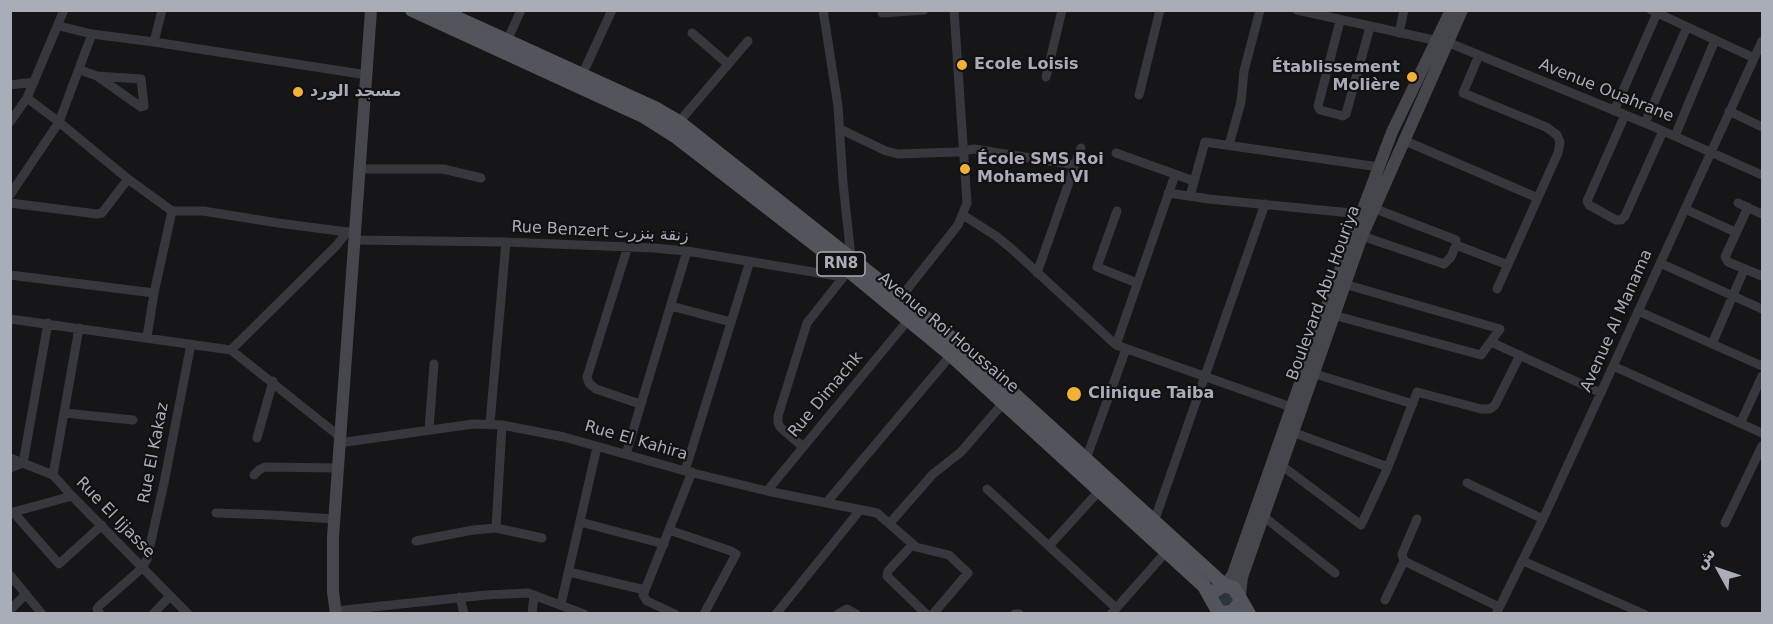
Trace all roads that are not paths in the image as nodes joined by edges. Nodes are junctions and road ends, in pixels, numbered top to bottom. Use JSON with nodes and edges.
{"nodes":[{"id":1,"x":64,"y":10,"type":"edge"},
{"id":2,"x":162,"y":10,"type":"edge"},
{"id":3,"x":371,"y":10,"type":"edge"},
{"id":4,"x":412,"y":10,"type":"edge"},
{"id":5,"x":440,"y":10,"type":"edge"},
{"id":6,"x":521,"y":10,"type":"edge"},
{"id":7,"x":612,"y":10,"type":"edge"},
{"id":8,"x":823,"y":10,"type":"edge"},
{"id":9,"x":924,"y":10,"type":"edge"},
{"id":10,"x":954,"y":10,"type":"edge"},
{"id":11,"x":1062,"y":10,"type":"edge"},
{"id":12,"x":1160,"y":10,"type":"edge"},
{"id":13,"x":1260,"y":10,"type":"edge"},
{"id":14,"x":1404,"y":10,"type":"edge"},
{"id":15,"x":1450,"y":10,"type":"edge"},
{"id":16,"x":1462,"y":10,"type":"edge"},
{"id":17,"x":1302,"y":11,"type":"edge"},
{"id":18,"x":1654,"y":12,"type":"edge"},
{"id":19,"x":882,"y":13,"type":"dead end"},
{"id":20,"x":1340,"y":21,"type":"junction"},
{"id":21,"x":59,"y":26,"type":"junction"},
{"id":22,"x":1371,"y":27,"type":"junction"},
{"id":23,"x":1687,"y":27,"type":"junction"},
{"id":24,"x":692,"y":33,"type":"dead end"},
{"id":25,"x":1399,"y":33,"type":"junction"},
{"id":26,"x":92,"y":34,"type":"junction"},
{"id":27,"x":1715,"y":40,"type":"junction"},
{"id":28,"x":507,"y":41,"type":"junction"},
{"id":29,"x":748,"y":41,"type":"dead end"},
{"id":30,"x":1762,"y":41,"type":"edge"},
{"id":31,"x":154,"y":42,"type":"junction"},
{"id":32,"x":1441,"y":42,"type":"junction"},
{"id":33,"x":1479,"y":55,"type":"junction"},
{"id":34,"x":1754,"y":58,"type":"junction"},
{"id":35,"x":728,"y":64,"type":"junction"},
{"id":36,"x":80,"y":70,"type":"junction"},
{"id":37,"x":367,"y":75,"type":"junction"},
{"id":38,"x":582,"y":75,"type":"junction"},
{"id":39,"x":96,"y":76,"type":"junction"},
{"id":40,"x":1046,"y":77,"type":"dead end"},
{"id":41,"x":34,"y":82,"type":"junction"},
{"id":42,"x":10,"y":85,"type":"edge"},
{"id":43,"x":1139,"y":95,"type":"dead end"},
{"id":44,"x":27,"y":98,"type":"junction"},
{"id":45,"x":1614,"y":111,"type":"junction"},
{"id":46,"x":1729,"y":111,"type":"junction"},
{"id":47,"x":1625,"y":116,"type":"junction"},
{"id":48,"x":10,"y":122,"type":"edge"},
{"id":49,"x":59,"y":122,"type":"junction"},
{"id":50,"x":679,"y":122,"type":"junction"},
{"id":51,"x":1645,"y":123,"type":"junction"},
{"id":52,"x":1762,"y":127,"type":"edge"},
{"id":53,"x":840,"y":129,"type":"junction"},
{"id":54,"x":1663,"y":131,"type":"junction"},
{"id":55,"x":1675,"y":136,"type":"junction"},
{"id":56,"x":1402,"y":140,"type":"junction"},
{"id":57,"x":1229,"y":145,"type":"junction"},
{"id":58,"x":1081,"y":148,"type":"dead end"},
{"id":59,"x":963,"y":151,"type":"junction"},
{"id":60,"x":1710,"y":152,"type":"junction"},
{"id":61,"x":1116,"y":153,"type":"dead end"},
{"id":62,"x":1075,"y":165,"type":"junction"},
{"id":63,"x":1379,"y":167,"type":"junction"},
{"id":64,"x":359,"y":169,"type":"junction"},
{"id":65,"x":1175,"y":175,"type":"junction"},
{"id":66,"x":1762,"y":175,"type":"edge"},
{"id":67,"x":481,"y":178,"type":"dead end"},
{"id":68,"x":128,"y":179,"type":"junction"},
{"id":69,"x":1194,"y":181,"type":"junction"},
{"id":70,"x":1168,"y":193,"type":"junction"},
{"id":71,"x":10,"y":195,"type":"edge"},
{"id":72,"x":1190,"y":196,"type":"junction"},
{"id":73,"x":1538,"y":198,"type":"junction"},
{"id":74,"x":10,"y":203,"type":"edge"},
{"id":75,"x":1738,"y":203,"type":"dead end"},
{"id":76,"x":1265,"y":204,"type":"junction"},
{"id":77,"x":1748,"y":207,"type":"junction"},
{"id":78,"x":1372,"y":208,"type":"junction"},
{"id":79,"x":1684,"y":209,"type":"junction"},
{"id":80,"x":172,"y":211,"type":"junction"},
{"id":81,"x":1116,"y":211,"type":"dead end"},
{"id":82,"x":1360,"y":214,"type":"junction"},
{"id":83,"x":1762,"y":214,"type":"edge"},
{"id":84,"x":963,"y":215,"type":"junction"},
{"id":85,"x":1735,"y":232,"type":"junction"},
{"id":86,"x":352,"y":234,"type":"junction"},
{"id":87,"x":1362,"y":236,"type":"junction"},
{"id":88,"x":506,"y":242,"type":"junction"},
{"id":89,"x":1456,"y":245,"type":"junction"},
{"id":90,"x":628,"y":246,"type":"junction"},
{"id":91,"x":687,"y":251,"type":"junction"},
{"id":92,"x":750,"y":261,"type":"junction"},
{"id":93,"x":1660,"y":263,"type":"junction"},
{"id":94,"x":1508,"y":265,"type":"junction"},
{"id":95,"x":847,"y":268,"type":"junction"},
{"id":96,"x":1744,"y":270,"type":"junction"},
{"id":97,"x":1037,"y":273,"type":"junction"},
{"id":98,"x":10,"y":275,"type":"edge"},
{"id":99,"x":1762,"y":276,"type":"edge"},
{"id":100,"x":1137,"y":283,"type":"junction"},
{"id":101,"x":1344,"y":285,"type":"junction"},
{"id":102,"x":1497,"y":289,"type":"dead end"},
{"id":103,"x":154,"y":293,"type":"junction"},
{"id":104,"x":1733,"y":295,"type":"junction"},
{"id":105,"x":901,"y":297,"type":"junction"},
{"id":106,"x":670,"y":306,"type":"junction"},
{"id":107,"x":1762,"y":309,"type":"edge"},
{"id":108,"x":1638,"y":311,"type":"junction"},
{"id":109,"x":1333,"y":315,"type":"junction"},
{"id":110,"x":10,"y":319,"type":"edge"},
{"id":111,"x":909,"y":319,"type":"junction"},
{"id":112,"x":730,"y":322,"type":"junction"},
{"id":113,"x":48,"y":323,"type":"junction"},
{"id":114,"x":79,"y":328,"type":"junction"},
{"id":115,"x":147,"y":338,"type":"junction"},
{"id":116,"x":1491,"y":342,"type":"junction"},
{"id":117,"x":191,"y":344,"type":"junction"},
{"id":118,"x":1712,"y":344,"type":"junction"},
{"id":119,"x":1116,"y":345,"type":"junction"},
{"id":120,"x":1126,"y":349,"type":"junction"},
{"id":121,"x":231,"y":350,"type":"junction"},
{"id":122,"x":951,"y":355,"type":"junction"},
{"id":123,"x":1520,"y":355,"type":"junction"},
{"id":124,"x":434,"y":364,"type":"dead end"},
{"id":125,"x":1613,"y":366,"type":"junction"},
{"id":126,"x":1762,"y":366,"type":"edge"},
{"id":127,"x":1312,"y":374,"type":"junction"},
{"id":128,"x":1762,"y":376,"type":"edge"},
{"id":129,"x":1204,"y":377,"type":"junction"},
{"id":130,"x":273,"y":381,"type":"junction"},
{"id":131,"x":1601,"y":393,"type":"junction"},
{"id":132,"x":1004,"y":402,"type":"junction"},
{"id":133,"x":640,"y":404,"type":"junction"},
{"id":134,"x":1413,"y":404,"type":"junction"},
{"id":135,"x":1292,"y":407,"type":"junction"},
{"id":136,"x":64,"y":413,"type":"junction"},
{"id":137,"x":133,"y":420,"type":"dead end"},
{"id":138,"x":1741,"y":422,"type":"junction"},
{"id":139,"x":490,"y":423,"type":"junction"},
{"id":140,"x":502,"y":425,"type":"junction"},
{"id":141,"x":429,"y":429,"type":"junction"},
{"id":142,"x":1292,"y":432,"type":"junction"},
{"id":143,"x":1762,"y":433,"type":"edge"},
{"id":144,"x":257,"y":438,"type":"dead end"},
{"id":145,"x":339,"y":439,"type":"junction"},
{"id":146,"x":1762,"y":446,"type":"edge"},
{"id":147,"x":597,"y":447,"type":"junction"},
{"id":148,"x":803,"y":447,"type":"junction"},
{"id":149,"x":626,"y":454,"type":"junction"},
{"id":150,"x":10,"y":458,"type":"edge"},
{"id":151,"x":1086,"y":459,"type":"junction"},
{"id":152,"x":23,"y":463,"type":"junction"},
{"id":153,"x":1281,"y":465,"type":"junction"},
{"id":154,"x":1388,"y":467,"type":"junction"},
{"id":155,"x":10,"y":468,"type":"edge"},
{"id":156,"x":337,"y":468,"type":"junction"},
{"id":157,"x":689,"y":472,"type":"junction"},
{"id":158,"x":53,"y":475,"type":"junction"},
{"id":159,"x":254,"y":475,"type":"dead end"},
{"id":160,"x":1467,"y":483,"type":"dead end"},
{"id":161,"x":987,"y":489,"type":"dead end"},
{"id":162,"x":1100,"y":490,"type":"junction"},
{"id":163,"x":767,"y":491,"type":"junction"},
{"id":164,"x":72,"y":496,"type":"junction"},
{"id":165,"x":827,"y":502,"type":"junction"},
{"id":166,"x":860,"y":510,"type":"junction"},
{"id":167,"x":12,"y":513,"type":"edge"},
{"id":168,"x":216,"y":513,"type":"dead end"},
{"id":169,"x":1263,"y":516,"type":"junction"},
{"id":170,"x":335,"y":519,"type":"junction"},
{"id":171,"x":1417,"y":519,"type":"dead end"},
{"id":172,"x":1543,"y":519,"type":"junction"},
{"id":173,"x":580,"y":522,"type":"junction"},
{"id":174,"x":1154,"y":522,"type":"junction"},
{"id":175,"x":890,"y":523,"type":"junction"},
{"id":176,"x":1725,"y":523,"type":"dead end"},
{"id":177,"x":102,"y":525,"type":"junction"},
{"id":178,"x":496,"y":528,"type":"junction"},
{"id":179,"x":669,"y":530,"type":"junction"},
{"id":180,"x":542,"y":538,"type":"dead end"},
{"id":181,"x":416,"y":541,"type":"dead end"},
{"id":182,"x":664,"y":544,"type":"junction"},
{"id":183,"x":913,"y":544,"type":"junction"},
{"id":184,"x":1049,"y":546,"type":"junction"},
{"id":185,"x":1166,"y":552,"type":"junction"},
{"id":186,"x":1404,"y":561,"type":"junction"},
{"id":187,"x":1523,"y":561,"type":"junction"},
{"id":188,"x":142,"y":568,"type":"junction"},
{"id":189,"x":569,"y":572,"type":"junction"},
{"id":190,"x":1335,"y":573,"type":"dead end"},
{"id":191,"x":10,"y":575,"type":"edge"},
{"id":192,"x":1225,"y":585,"type":"junction"},
{"id":193,"x":26,"y":594,"type":"junction"},
{"id":194,"x":534,"y":594,"type":"junction"},
{"id":195,"x":644,"y":594,"type":"junction"},
{"id":196,"x":170,"y":596,"type":"junction"},
{"id":197,"x":460,"y":597,"type":"junction"},
{"id":198,"x":1240,"y":597,"type":"junction"},
{"id":199,"x":1385,"y":600,"type":"dead end"},
{"id":200,"x":561,"y":604,"type":"junction"},
{"id":201,"x":10,"y":610,"type":"edge"},
{"id":202,"x":1497,"y":610,"type":"edge"},
{"id":203,"x":98,"y":611,"type":"edge"},
{"id":204,"x":1114,"y":611,"type":"edge"},
{"id":205,"x":1223,"y":611,"type":"edge"},
{"id":206,"x":335,"y":612,"type":"edge"},
{"id":207,"x":582,"y":613,"type":"edge"},
{"id":208,"x":42,"y":614,"type":"edge"},
{"id":209,"x":153,"y":614,"type":"edge"},
{"id":210,"x":188,"y":614,"type":"edge"},
{"id":211,"x":464,"y":614,"type":"edge"},
{"id":212,"x":532,"y":614,"type":"edge"},
{"id":213,"x":675,"y":614,"type":"edge"},
{"id":214,"x":704,"y":614,"type":"edge"},
{"id":215,"x":776,"y":614,"type":"edge"},
{"id":216,"x":838,"y":614,"type":"edge"},
{"id":217,"x":856,"y":614,"type":"edge"},
{"id":218,"x":926,"y":614,"type":"edge"},
{"id":219,"x":933,"y":614,"type":"edge"},
{"id":220,"x":1249,"y":614,"type":"edge"},
{"id":221,"x":1644,"y":614,"type":"edge"}],
"edges":[{"from":1,"to":21,"type":"street"},
{"from":2,"to":31,"type":"street"},
{"from":3,"to":37,"type":"main road"},
{"from":4,"to":95,"type":"main road","name":"Avenue Roi Houssaine","number":"RN8"},
{"from":5,"to":28,"type":"main road","name":"Avenue Roi Houssaine","number":"RN8"},
{"from":6,"to":28,"type":"street"},
{"from":7,"to":38,"type":"street"},
{"from":8,"to":53,"type":"street"},
{"from":9,"to":19,"type":"street"},
{"from":10,"to":59,"type":"street"},
{"from":11,"to":40,"type":"street"},
{"from":12,"to":43,"type":"street"},
{"from":13,"to":57,"type":"street"},
{"from":14,"to":25,"type":"street"},
{"from":15,"to":32,"type":"main road","name":"Boulevard Abu Houriya"},
{"from":16,"to":32,"type":"main road","name":"Boulevard Abu Houriya"},
{"from":17,"to":20,"type":"street","name":"Avenue Ouahrane"},
{"from":18,"to":23,"type":"street"},
{"from":18,"to":45,"type":"street"},
{"from":20,"to":22,"type":"street","name":"Avenue Ouahrane"},
{"from":20,"to":22,"type":"street"},
{"from":21,"to":26,"type":"street"},
{"from":21,"to":41,"type":"street"},
{"from":22,"to":25,"type":"street","name":"Avenue Ouahrane"},
{"from":23,"to":27,"type":"street"},
{"from":23,"to":51,"type":"street"},
{"from":24,"to":35,"type":"street"},
{"from":25,"to":32,"type":"street","name":"Avenue Ouahrane"},
{"from":26,"to":31,"type":"street"},
{"from":26,"to":36,"type":"street"},
{"from":27,"to":34,"type":"street"},
{"from":27,"to":55,"type":"street"},
{"from":28,"to":38,"type":"main road","name":"Avenue Roi Houssaine","number":"RN8"},
{"from":29,"to":35,"type":"street"},
{"from":30,"to":34,"type":"street","name":"Avenue Al Manama"},
{"from":31,"to":37,"type":"street"},
{"from":32,"to":33,"type":"street","name":"Avenue Ouahrane"},
{"from":32,"to":56,"type":"main road","name":"Boulevard Abu Houriya"},
{"from":32,"to":63,"type":"main road","name":"Boulevard Abu Houriya"},
{"from":33,"to":45,"type":"street","name":"Avenue Ouahrane"},
{"from":33,"to":73,"type":"street"},
{"from":34,"to":46,"type":"street","name":"Avenue Al Manama"},
{"from":35,"to":50,"type":"street"},
{"from":36,"to":39,"type":"street"},
{"from":36,"to":49,"type":"street"},
{"from":37,"to":64,"type":"main road"},
{"from":38,"to":50,"type":"main road","name":"Avenue Roi Houssaine","number":"RN8"},
{"from":39,"to":39,"type":"street"},
{"from":41,"to":42,"type":"street"},
{"from":41,"to":44,"type":"street"},
{"from":44,"to":48,"type":"street"},
{"from":44,"to":49,"type":"street"},
{"from":45,"to":47,"type":"street","name":"Avenue Ouahrane"},
{"from":46,"to":52,"type":"street"},
{"from":46,"to":60,"type":"street","name":"Avenue Al Manama"},
{"from":47,"to":51,"type":"street","name":"Avenue Ouahrane"},
{"from":47,"to":54,"type":"street"},
{"from":49,"to":68,"type":"street"},
{"from":49,"to":71,"type":"street"},
{"from":50,"to":95,"type":"main road","name":"Avenue Roi Houssaine","number":"RN8"},
{"from":51,"to":54,"type":"street","name":"Avenue Ouahrane"},
{"from":53,"to":59,"type":"street"},
{"from":53,"to":95,"type":"street"},
{"from":54,"to":55,"type":"street","name":"Avenue Ouahrane"},
{"from":55,"to":60,"type":"street","name":"Avenue Ouahrane"},
{"from":56,"to":73,"type":"street"},
{"from":56,"to":78,"type":"main road","name":"Boulevard Abu Houriya"},
{"from":57,"to":63,"type":"street"},
{"from":57,"to":69,"type":"street"},
{"from":58,"to":62,"type":"street"},
{"from":59,"to":62,"type":"street"},
{"from":59,"to":84,"type":"street"},
{"from":60,"to":66,"type":"street","name":"Avenue Ouahrane"},
{"from":60,"to":79,"type":"street","name":"Avenue Al Manama"},
{"from":61,"to":65,"type":"street"},
{"from":62,"to":97,"type":"street"},
{"from":63,"to":82,"type":"main road","name":"Boulevard Abu Houriya"},
{"from":64,"to":67,"type":"street"},
{"from":64,"to":86,"type":"main road"},
{"from":65,"to":69,"type":"street"},
{"from":65,"to":70,"type":"street"},
{"from":68,"to":74,"type":"street"},
{"from":68,"to":80,"type":"street"},
{"from":69,"to":72,"type":"street"},
{"from":70,"to":72,"type":"street"},
{"from":70,"to":100,"type":"street"},
{"from":72,"to":76,"type":"street"},
{"from":73,"to":94,"type":"street"},
{"from":75,"to":77,"type":"street"},
{"from":76,"to":82,"type":"street"},
{"from":76,"to":129,"type":"street"},
{"from":77,"to":83,"type":"street"},
{"from":77,"to":85,"type":"street"},
{"from":78,"to":87,"type":"main road","name":"Boulevard Abu Houriya"},
{"from":78,"to":89,"type":"street"},
{"from":79,"to":85,"type":"street"},
{"from":79,"to":93,"type":"street","name":"Avenue Al Manama"},
{"from":80,"to":86,"type":"street","name":"Rue Benzert زنقة بنزرت"},
{"from":80,"to":103,"type":"street"},
{"from":81,"to":100,"type":"street"},
{"from":82,"to":135,"type":"main road","name":"Boulevard Abu Houriya"},
{"from":84,"to":97,"type":"street"},
{"from":84,"to":105,"type":"street"},
{"from":85,"to":96,"type":"street"},
{"from":86,"to":88,"type":"street","name":"Rue Benzert زنقة بنزرت"},
{"from":86,"to":121,"type":"street"},
{"from":86,"to":145,"type":"main road"},
{"from":87,"to":89,"type":"street"},
{"from":87,"to":101,"type":"main road","name":"Boulevard Abu Houriya"},
{"from":88,"to":90,"type":"street","name":"Rue Benzert زنقة بنزرت"},
{"from":88,"to":139,"type":"street"},
{"from":89,"to":94,"type":"street"},
{"from":90,"to":91,"type":"street","name":"Rue Benzert زنقة بنزرت"},
{"from":90,"to":133,"type":"street"},
{"from":91,"to":92,"type":"street","name":"Rue Benzert زنقة بنزرت"},
{"from":91,"to":106,"type":"street"},
{"from":92,"to":95,"type":"street","name":"Rue Benzert زنقة بنزرت"},
{"from":92,"to":112,"type":"street"},
{"from":93,"to":104,"type":"street"},
{"from":93,"to":108,"type":"street","name":"Avenue Al Manama"},
{"from":94,"to":102,"type":"street"},
{"from":95,"to":105,"type":"main road","name":"Avenue Roi Houssaine","number":"RN8"},
{"from":95,"to":111,"type":"main road","name":"Avenue Roi Houssaine","number":"RN8"},
{"from":95,"to":148,"type":"street"},
{"from":96,"to":99,"type":"street"},
{"from":96,"to":104,"type":"street"},
{"from":97,"to":119,"type":"street"},
{"from":98,"to":103,"type":"street"},
{"from":100,"to":119,"type":"street"},
{"from":101,"to":109,"type":"main road","name":"Boulevard Abu Houriya"},
{"from":101,"to":116,"type":"street"},
{"from":103,"to":115,"type":"street"},
{"from":104,"to":107,"type":"street"},
{"from":104,"to":118,"type":"street"},
{"from":105,"to":151,"type":"main road","name":"Avenue Roi Houssaine","number":"RN8"},
{"from":106,"to":112,"type":"street"},
{"from":106,"to":133,"type":"street"},
{"from":108,"to":118,"type":"street"},
{"from":108,"to":125,"type":"street","name":"Avenue Al Manama"},
{"from":109,"to":116,"type":"street"},
{"from":109,"to":127,"type":"main road","name":"Boulevard Abu Houriya"},
{"from":110,"to":113,"type":"street"},
{"from":111,"to":122,"type":"main road","name":"Avenue Roi Houssaine","number":"RN8"},
{"from":111,"to":148,"type":"street","name":"Rue Dimachk"},
{"from":112,"to":157,"type":"street"},
{"from":113,"to":114,"type":"street"},
{"from":113,"to":152,"type":"street"},
{"from":114,"to":115,"type":"street"},
{"from":114,"to":136,"type":"street"},
{"from":115,"to":117,"type":"street"},
{"from":116,"to":123,"type":"street"},
{"from":117,"to":121,"type":"street"},
{"from":117,"to":188,"type":"street","name":"Rue El Kakaz"},
{"from":118,"to":126,"type":"street"},
{"from":119,"to":120,"type":"street"},
{"from":120,"to":129,"type":"street"},
{"from":120,"to":151,"type":"street"},
{"from":121,"to":130,"type":"street"},
{"from":122,"to":132,"type":"main road","name":"Avenue Roi Houssaine","number":"RN8"},
{"from":122,"to":165,"type":"street"},
{"from":123,"to":131,"type":"street"},
{"from":123,"to":134,"type":"street"},
{"from":124,"to":141,"type":"street"},
{"from":125,"to":131,"type":"street","name":"Avenue Al Manama"},
{"from":125,"to":138,"type":"street"},
{"from":127,"to":134,"type":"street"},
{"from":127,"to":142,"type":"main road","name":"Boulevard Abu Houriya"},
{"from":128,"to":138,"type":"street"},
{"from":129,"to":135,"type":"street"},
{"from":129,"to":174,"type":"street"},
{"from":130,"to":144,"type":"street"},
{"from":130,"to":145,"type":"street"},
{"from":131,"to":172,"type":"street","name":"Avenue Al Manama"},
{"from":132,"to":162,"type":"main road","name":"Avenue Roi Houssaine","number":"RN8"},
{"from":132,"to":175,"type":"street"},
{"from":133,"to":149,"type":"street"},
{"from":134,"to":154,"type":"street"},
{"from":135,"to":192,"type":"main road","name":"Boulevard Abu Houriya"},
{"from":136,"to":137,"type":"street"},
{"from":136,"to":158,"type":"street"},
{"from":138,"to":143,"type":"street"},
{"from":139,"to":140,"type":"street","name":"Rue El Kahira"},
{"from":139,"to":141,"type":"street","name":"Rue El Kahira"},
{"from":140,"to":147,"type":"street","name":"Rue El Kahira"},
{"from":140,"to":178,"type":"street"},
{"from":141,"to":145,"type":"street","name":"Rue El Kahira"},
{"from":142,"to":153,"type":"main road","name":"Boulevard Abu Houriya"},
{"from":142,"to":154,"type":"street"},
{"from":145,"to":156,"type":"main road"},
{"from":146,"to":176,"type":"street"},
{"from":147,"to":149,"type":"street","name":"Rue El Kahira"},
{"from":147,"to":173,"type":"street"},
{"from":148,"to":163,"type":"street","name":"Rue Dimachk"},
{"from":149,"to":157,"type":"street","name":"Rue El Kahira"},
{"from":150,"to":152,"type":"street","name":"Rue El Ijjasse"},
{"from":151,"to":174,"type":"main road","name":"Avenue Roi Houssaine","number":"RN8"},
{"from":152,"to":155,"type":"street"},
{"from":152,"to":158,"type":"street","name":"Rue El Ijjasse"},
{"from":153,"to":154,"type":"street"},
{"from":153,"to":169,"type":"main road","name":"Boulevard Abu Houriya"},
{"from":156,"to":159,"type":"street"},
{"from":156,"to":170,"type":"main road"},
{"from":157,"to":163,"type":"street","name":"Rue El Kahira"},
{"from":157,"to":179,"type":"street"},
{"from":158,"to":164,"type":"street","name":"Rue El Ijjasse"},
{"from":160,"to":172,"type":"street"},
{"from":161,"to":184,"type":"street"},
{"from":162,"to":184,"type":"street"},
{"from":162,"to":185,"type":"main road","name":"Avenue Roi Houssaine","number":"RN8"},
{"from":163,"to":165,"type":"street","name":"Rue El Kahira"},
{"from":164,"to":167,"type":"street"},
{"from":164,"to":177,"type":"street","name":"Rue El Ijjasse"},
{"from":165,"to":166,"type":"street","name":"Rue El Kahira"},
{"from":166,"to":175,"type":"street","name":"Rue El Kahira"},
{"from":166,"to":215,"type":"street"},
{"from":167,"to":177,"type":"street"},
{"from":168,"to":170,"type":"street"},
{"from":169,"to":190,"type":"street"},
{"from":169,"to":198,"type":"main road","name":"Boulevard Abu Houriya"},
{"from":170,"to":206,"type":"main road"},
{"from":171,"to":186,"type":"street"},
{"from":172,"to":187,"type":"street","name":"Avenue Al Manama"},
{"from":173,"to":182,"type":"street"},
{"from":173,"to":189,"type":"street"},
{"from":174,"to":192,"type":"main road","name":"Avenue Roi Houssaine","number":"RN8"},
{"from":175,"to":183,"type":"street","name":"Rue El Kahira"},
{"from":177,"to":188,"type":"street","name":"Rue El Ijjasse"},
{"from":178,"to":180,"type":"street"},
{"from":178,"to":181,"type":"street"},
{"from":179,"to":182,"type":"street"},
{"from":179,"to":214,"type":"street"},
{"from":182,"to":195,"type":"street"},
{"from":183,"to":218,"type":"street"},
{"from":183,"to":219,"type":"street"},
{"from":184,"to":204,"type":"street"},
{"from":185,"to":204,"type":"street"},
{"from":185,"to":205,"type":"main road","name":"Avenue Roi Houssaine","number":"RN8"},
{"from":186,"to":199,"type":"street"},
{"from":186,"to":202,"type":"street"},
{"from":187,"to":202,"type":"street","name":"Avenue Al Manama"},
{"from":187,"to":221,"type":"street"},
{"from":188,"to":196,"type":"street","name":"Rue El Ijjasse"},
{"from":188,"to":203,"type":"street"},
{"from":189,"to":195,"type":"street"},
{"from":189,"to":200,"type":"street"},
{"from":191,"to":193,"type":"street"},
{"from":192,"to":198,"type":"main road","number":"RN8"},
{"from":192,"to":205,"type":"main road"},
{"from":193,"to":201,"type":"street"},
{"from":193,"to":208,"type":"street"},
{"from":194,"to":197,"type":"street"},
{"from":194,"to":200,"type":"street"},
{"from":194,"to":212,"type":"street"},
{"from":195,"to":213,"type":"street"},
{"from":196,"to":209,"type":"street"},
{"from":196,"to":210,"type":"street","name":"Rue El Ijjasse"},
{"from":197,"to":206,"type":"street"},
{"from":197,"to":211,"type":"street"},
{"from":198,"to":205,"type":"main road"},
{"from":198,"to":220,"type":"main road","number":"RN8"},
{"from":200,"to":207,"type":"street"},
{"from":216,"to":217,"type":"street"}]}
